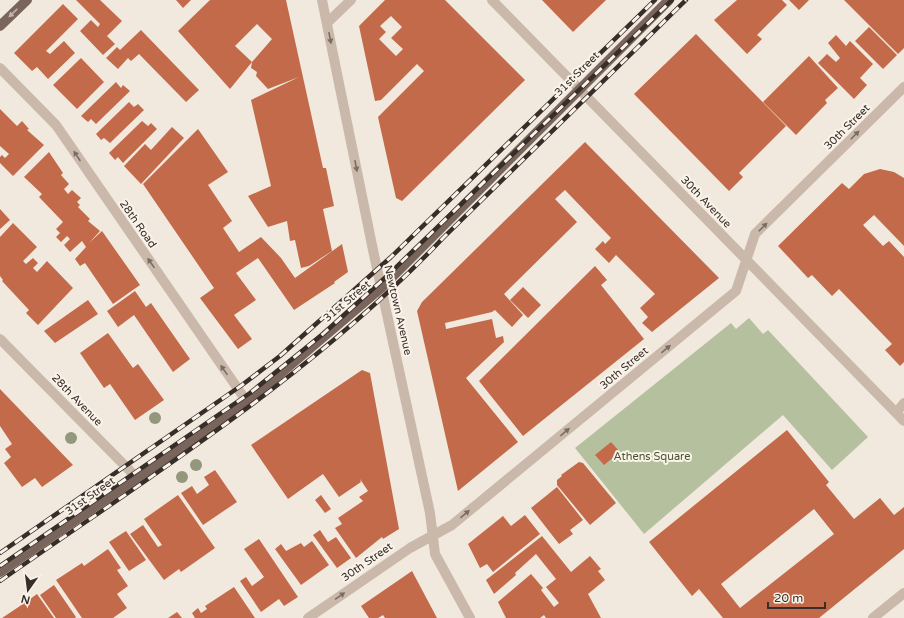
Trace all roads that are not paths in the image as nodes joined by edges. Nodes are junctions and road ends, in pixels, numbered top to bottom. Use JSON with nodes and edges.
{"nodes":[{"id":1,"x":26,"y":0,"type":"edge"},
{"id":2,"x":322,"y":0,"type":"edge"},
{"id":3,"x":351,"y":0,"type":"edge"},
{"id":4,"x":492,"y":0,"type":"edge"},
{"id":5,"x":669,"y":0,"type":"edge"},
{"id":6,"x":327,"y":23,"type":"junction"},
{"id":7,"x":0,"y":26,"type":"edge"},
{"id":8,"x":0,"y":68,"type":"edge"},
{"id":9,"x":904,"y":87,"type":"edge"},
{"id":10,"x":578,"y":89,"type":"junction"},
{"id":11,"x":746,"y":261,"type":"junction"},
{"id":12,"x":381,"y":288,"type":"junction"},
{"id":13,"x":0,"y":339,"type":"edge"},
{"id":14,"x":247,"y":402,"type":"junction"},
{"id":15,"x":904,"y":403,"type":"edge"},
{"id":16,"x":896,"y":413,"type":"junction"},
{"id":17,"x":904,"y":421,"type":"edge"},
{"id":18,"x":136,"y":478,"type":"junction"},
{"id":19,"x":432,"y":534,"type":"junction"},
{"id":20,"x":0,"y":572,"type":"edge"},
{"id":21,"x":904,"y":593,"type":"edge"},
{"id":22,"x":308,"y":618,"type":"edge"},
{"id":23,"x":470,"y":618,"type":"edge"},
{"id":24,"x":873,"y":618,"type":"edge"}],
"edges":[{"from":1,"to":7,"type":"main road","one_way":true},
{"from":2,"to":6,"type":"street","name":"Newtown Avenue"},
{"from":3,"to":6,"type":"street"},
{"from":4,"to":10,"type":"street","name":"30th Avenue"},
{"from":5,"to":10,"type":"main road","name":"31st Street"},
{"from":6,"to":12,"type":"street","name":"Newtown Avenue","one_way":true},
{"from":14,"to":8,"type":"street","name":"28th Road","one_way":true},
{"from":11,"to":9,"type":"street","name":"30th Street","one_way":true},
{"from":10,"to":11,"type":"street","name":"30th Avenue"},
{"from":10,"to":12,"type":"main road","name":"31st Street"},
{"from":11,"to":16,"type":"street","name":"30th Avenue"},
{"from":19,"to":11,"type":"street","name":"30th Street","one_way":true},
{"from":12,"to":14,"type":"main road","name":"31st Street"},
{"from":12,"to":19,"type":"street","name":"Newtown Avenue"},
{"from":13,"to":18,"type":"street","name":"28th Avenue"},
{"from":14,"to":18,"type":"main road","name":"31st Street"},
{"from":15,"to":16,"type":"street"},
{"from":16,"to":17,"type":"street","name":"30th Avenue"},
{"from":18,"to":20,"type":"main road","name":"31st Street"},
{"from":22,"to":19,"type":"street","name":"30th Street","one_way":true},
{"from":19,"to":23,"type":"street","name":"Newtown Avenue"},
{"from":21,"to":24,"type":"street"}]}
